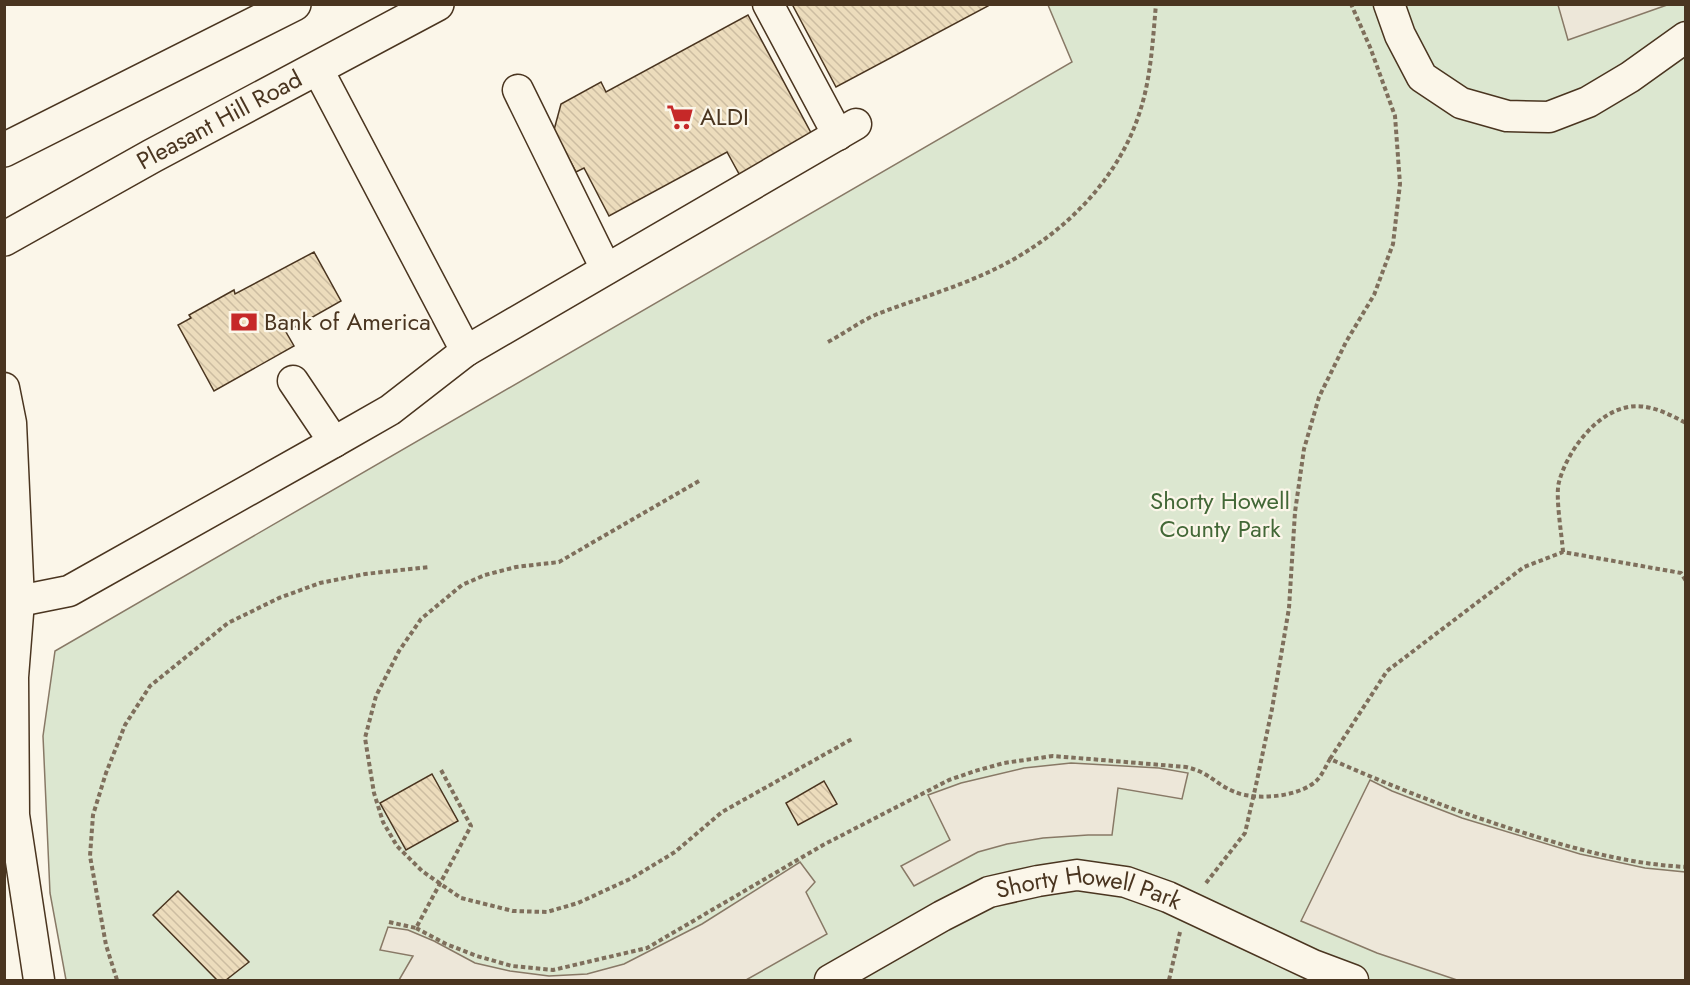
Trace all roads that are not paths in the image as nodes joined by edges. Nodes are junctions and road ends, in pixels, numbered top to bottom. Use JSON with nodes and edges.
{"nodes":[{"id":1,"x":294,"y":4,"type":"edge"},
{"id":2,"x":437,"y":4,"type":"edge"},
{"id":3,"x":768,"y":4,"type":"edge"},
{"id":4,"x":1389,"y":4,"type":"edge"},
{"id":5,"x":1686,"y":37,"type":"edge"},
{"id":6,"x":317,"y":68,"type":"junction"},
{"id":7,"x":518,"y":90,"type":"dead end"},
{"id":8,"x":54,"y":125,"type":"junction"},
{"id":9,"x":4,"y":128,"type":"edge"},
{"id":10,"x":4,"y":150,"type":"edge"},
{"id":11,"x":4,"y":239,"type":"edge"},
{"id":12,"x":606,"y":269,"type":"junction"},
{"id":13,"x":466,"y":351,"type":"junction"},
{"id":14,"x":293,"y":381,"type":"dead end"},
{"id":15,"x":4,"y":388,"type":"edge"},
{"id":16,"x":334,"y":442,"type":"junction"},
{"id":17,"x":8,"y":456,"type":"edge"},
{"id":18,"x":19,"y":601,"type":"junction"},
{"id":19,"x":9,"y":719,"type":"edge"},
{"id":20,"x":39,"y":981,"type":"edge"},
{"id":21,"x":830,"y":981,"type":"edge"},
{"id":22,"x":1353,"y":981,"type":"edge"}],
"edges":[{"from":1,"to":8,"type":"highway"},
{"from":2,"to":6,"type":"highway","name":"Pleasant Hill Road"},
{"from":3,"to":12,"type":"street"},
{"from":4,"to":5,"type":"street"},
{"from":6,"to":11,"type":"highway","name":"Pleasant Hill Road"},
{"from":6,"to":13,"type":"street"},
{"from":7,"to":12,"type":"street"},
{"from":8,"to":9,"type":"highway"},
{"from":8,"to":10,"type":"highway"},
{"from":12,"to":13,"type":"street"},
{"from":13,"to":16,"type":"street"},
{"from":14,"to":16,"type":"street"},
{"from":15,"to":17,"type":"street"},
{"from":16,"to":18,"type":"street"},
{"from":17,"to":18,"type":"street"},
{"from":18,"to":19,"type":"street"},
{"from":19,"to":20,"type":"street"},
{"from":21,"to":22,"type":"street","name":"Shorty Howell Park"}]}
